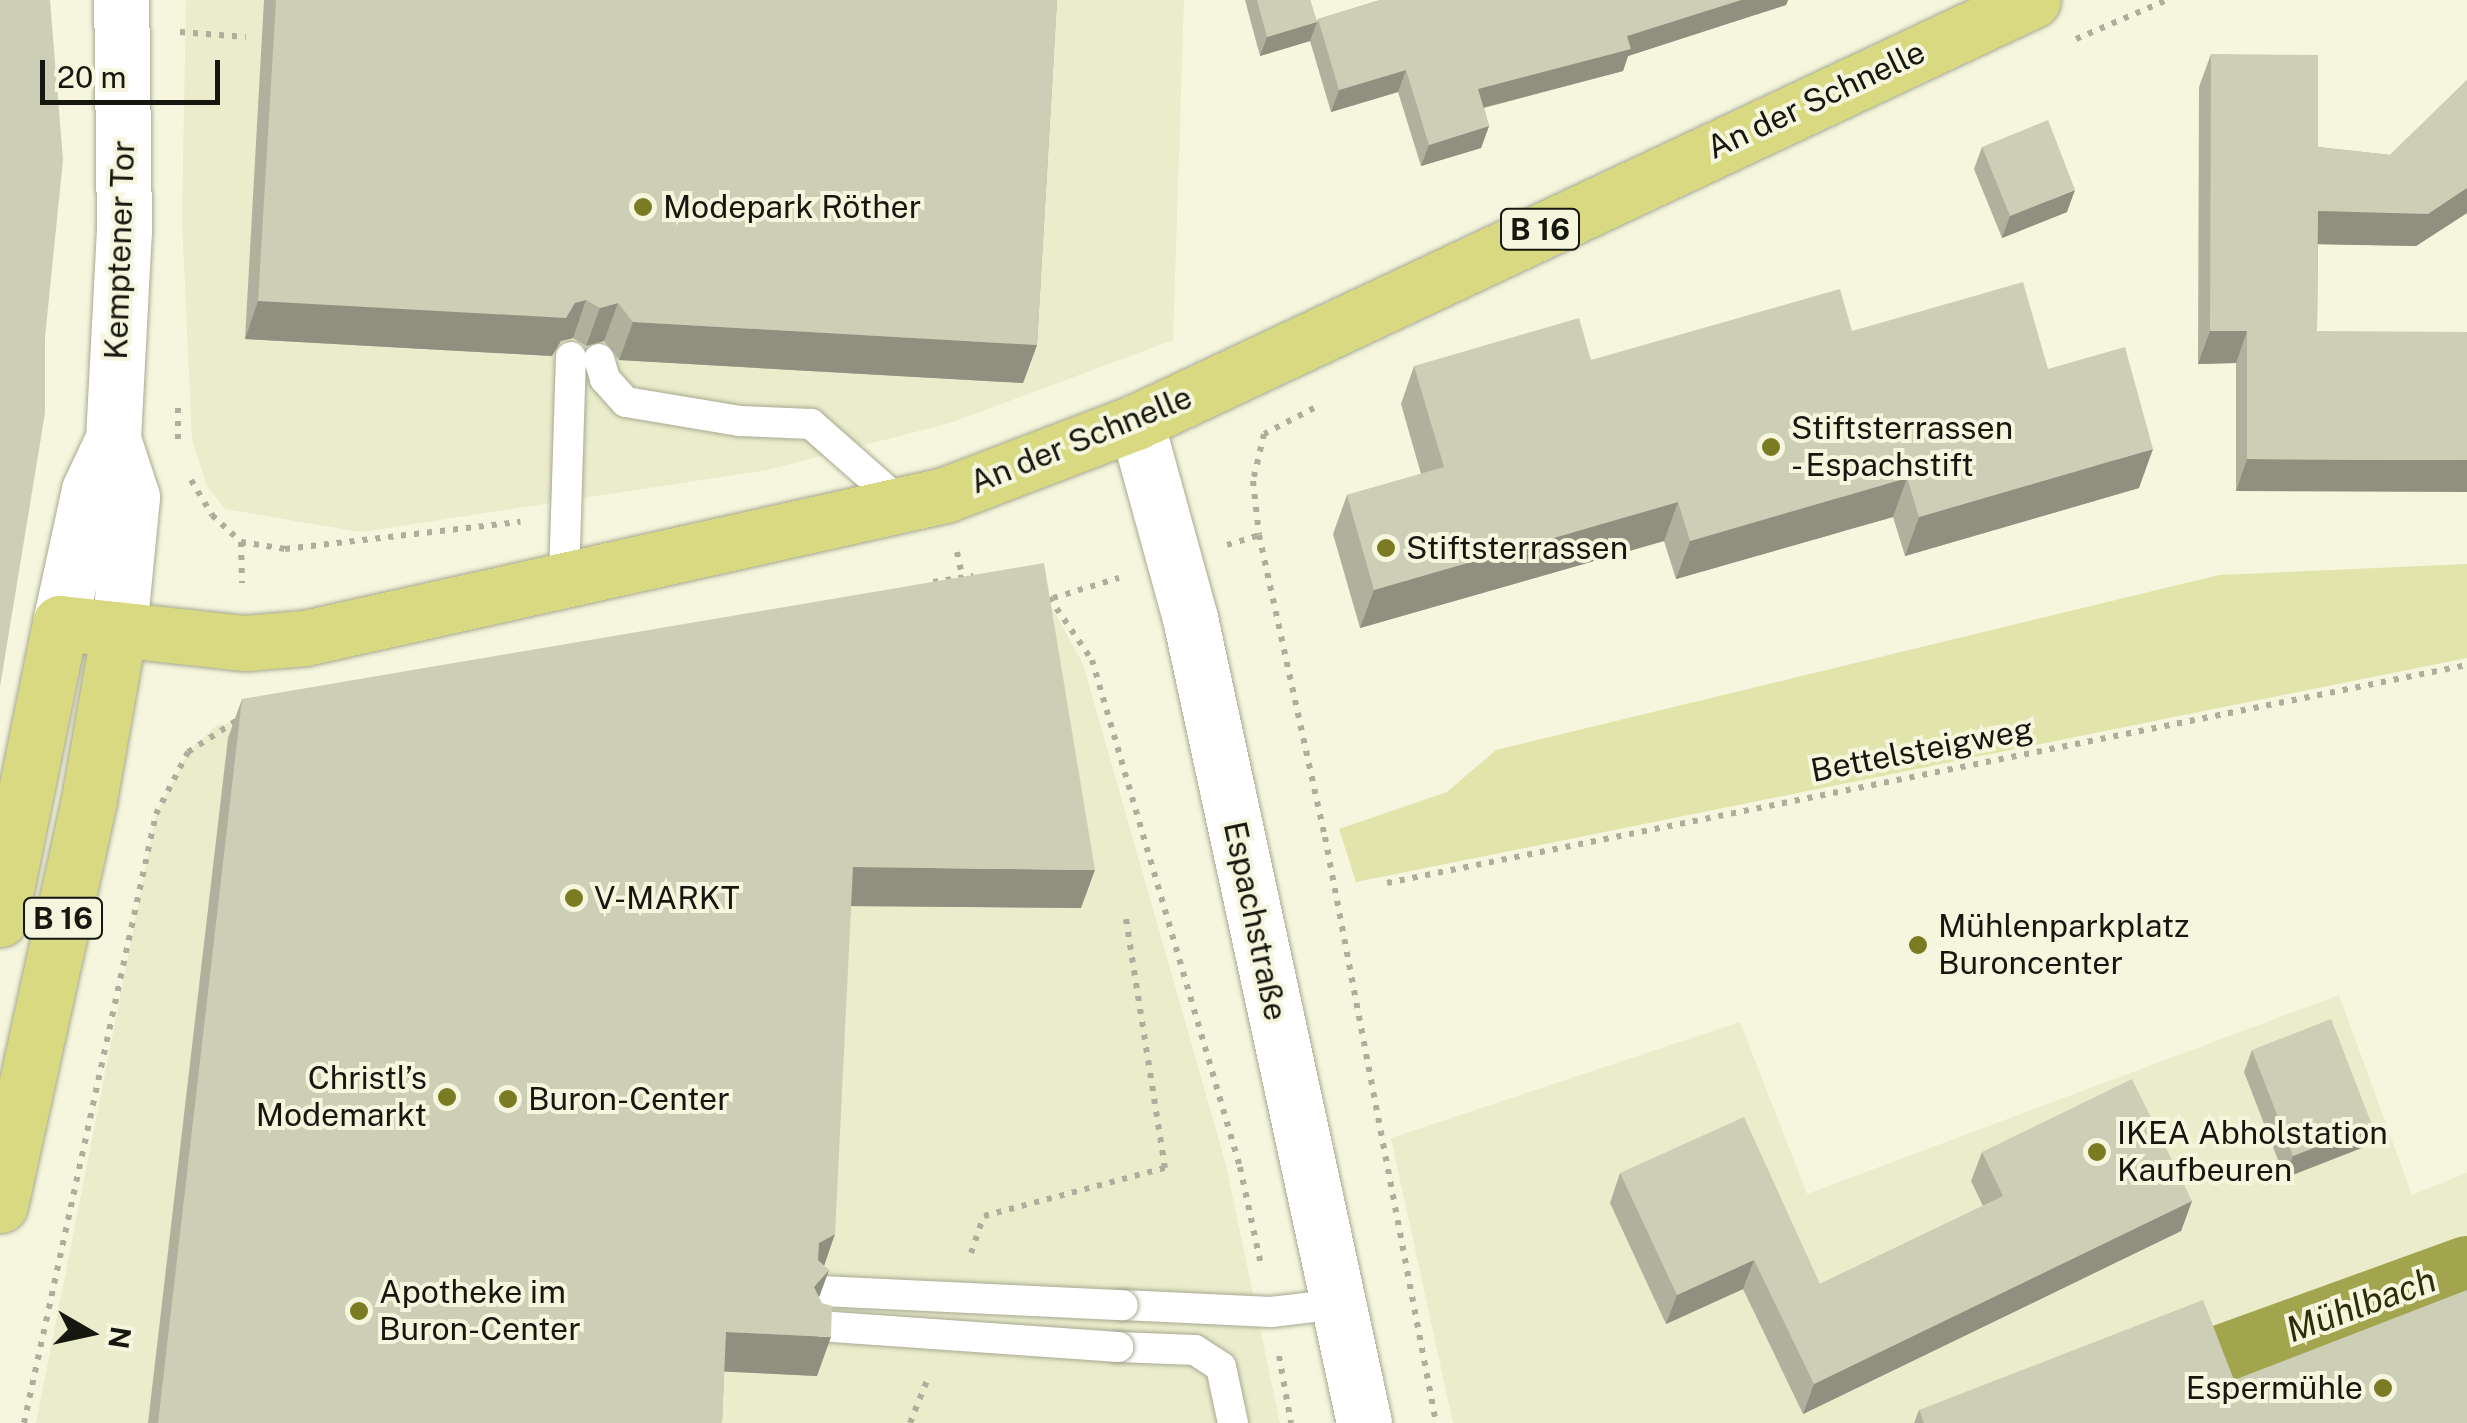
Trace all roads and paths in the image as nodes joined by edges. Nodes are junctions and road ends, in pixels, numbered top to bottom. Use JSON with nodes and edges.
{"nodes":[{"id":1,"x":121,"y":0,"type":"edge"},
{"id":2,"x":2033,"y":0,"type":"edge"},
{"id":3,"x":173,"y":16,"type":"dead end"},
{"id":4,"x":173,"y":31,"type":"junction"},
{"id":5,"x":246,"y":37,"type":"dead end"},
{"id":6,"x":173,"y":50,"type":"dead end"},
{"id":7,"x":177,"y":388,"type":"dead end"},
{"id":8,"x":1136,"y":422,"type":"junction"},
{"id":9,"x":113,"y":439,"type":"junction"},
{"id":10,"x":178,"y":455,"type":"dead end"},
{"id":11,"x":186,"y":470,"type":"dead end"},
{"id":12,"x":903,"y":505,"type":"junction"},
{"id":13,"x":566,"y":516,"type":"junction"},
{"id":14,"x":1259,"y":535,"type":"dead end"},
{"id":15,"x":980,"y":576,"type":"edge"},
{"id":16,"x":1032,"y":576,"type":"edge"},
{"id":17,"x":564,"y":578,"type":"junction"},
{"id":18,"x":924,"y":584,"type":"edge"},
{"id":19,"x":60,"y":623,"type":"junction"},
{"id":20,"x":119,"y":630,"type":"junction"},
{"id":21,"x":2467,"y":666,"type":"edge"},
{"id":22,"x":246,"y":714,"type":"edge"},
{"id":23,"x":1387,"y":883,"type":"dead end"},
{"id":24,"x":1126,"y":918,"type":"dead end"},
{"id":25,"x":0,"y":920,"type":"edge"},
{"id":26,"x":0,"y":1205,"type":"edge"},
{"id":27,"x":965,"y":1269,"type":"dead end"},
{"id":28,"x":820,"y":1291,"type":"edge"},
{"id":29,"x":1339,"y":1304,"type":"junction"},
{"id":30,"x":1271,"y":1312,"type":"junction"},
{"id":31,"x":819,"y":1326,"type":"edge"},
{"id":32,"x":935,"y":1358,"type":"dead end"},
{"id":33,"x":24,"y":1423,"type":"edge"},
{"id":34,"x":910,"y":1423,"type":"edge"},
{"id":35,"x":1232,"y":1423,"type":"edge"},
{"id":36,"x":1291,"y":1423,"type":"edge"},
{"id":37,"x":1364,"y":1423,"type":"edge"},
{"id":38,"x":1436,"y":1423,"type":"edge"}],
"edges":[{"from":1,"to":9,"type":"street","name":"Kemptener Tor"},
{"from":2,"to":8,"type":"main road","name":"An der Schnelle","number":"B 16"},
{"from":3,"to":4,"type":"path"},
{"from":4,"to":5,"type":"path"},
{"from":4,"to":6,"type":"path"},
{"from":7,"to":10,"type":"path"},
{"from":8,"to":12,"type":"main road","name":"An der Schnelle","number":"B 16"},
{"from":8,"to":29,"type":"street","name":"Espachstraße"},
{"from":9,"to":19,"type":"street","name":"Kemptener Tor"},
{"from":9,"to":20,"type":"street","name":"Kemptener Tor"},
{"from":11,"to":13,"type":"path"},
{"from":12,"to":13,"type":"lane"},
{"from":12,"to":17,"type":"main road","name":"An der Schnelle","number":"B 16"},
{"from":13,"to":17,"type":"lane"},
{"from":14,"to":38,"type":"path"},
{"from":15,"to":18,"type":"path"},
{"from":16,"to":30,"type":"path"},
{"from":17,"to":20,"type":"main road","name":"An der Schnelle","number":"B 16"},
{"from":19,"to":20,"type":"main road","name":"An der Schnelle","number":"B 16"},
{"from":19,"to":25,"type":"main road","number":"B 16"},
{"from":20,"to":26,"type":"main road","number":"B 16"},
{"from":21,"to":23,"type":"path","name":"Bettelsteigweg"},
{"from":22,"to":33,"type":"path"},
{"from":24,"to":27,"type":"path"},
{"from":28,"to":30,"type":"lane","bridge":true},
{"from":29,"to":30,"type":"lane"},
{"from":29,"to":37,"type":"street","name":"Espachstraße"},
{"from":30,"to":36,"type":"path"},
{"from":31,"to":35,"type":"lane","bridge":true},
{"from":32,"to":34,"type":"path"}]}
